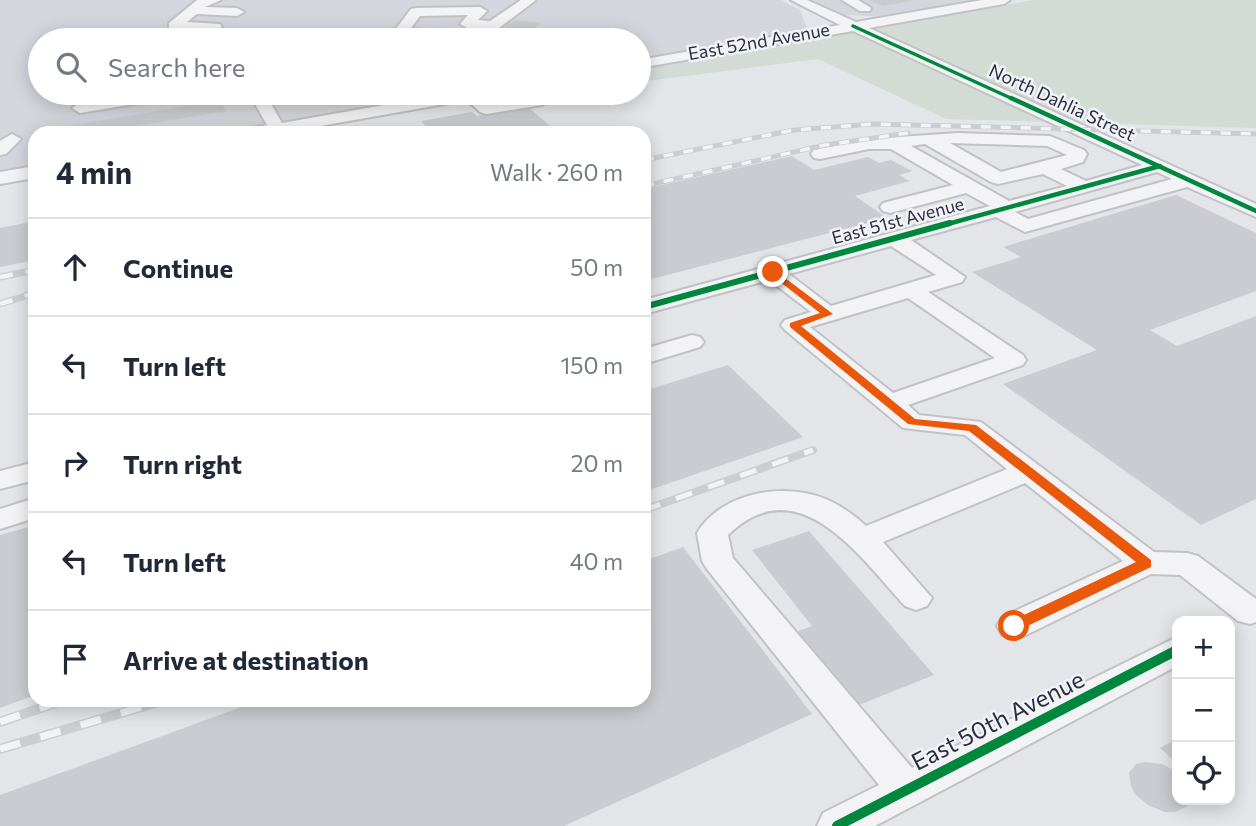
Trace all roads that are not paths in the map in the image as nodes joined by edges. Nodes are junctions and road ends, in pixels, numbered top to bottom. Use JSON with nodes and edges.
{"nodes":[{"id":1,"x":215,"y":0,"type":"edge"},
{"id":2,"x":530,"y":0,"type":"edge"},
{"id":3,"x":848,"y":0,"type":"edge"},
{"id":4,"x":961,"y":0,"type":"edge"},
{"id":5,"x":1004,"y":0,"type":"edge"},
{"id":6,"x":801,"y":2,"type":"edge"},
{"id":7,"x":976,"y":2,"type":"edge"},
{"id":8,"x":935,"y":4,"type":"dead end"},
{"id":9,"x":865,"y":8,"type":"dead end"},
{"id":10,"x":237,"y":12,"type":"dead end"},
{"id":11,"x":188,"y":15,"type":"junction"},
{"id":12,"x":912,"y":16,"type":"junction"},
{"id":13,"x":216,"y":24,"type":"dead end"},
{"id":14,"x":494,"y":25,"type":"junction"},
{"id":15,"x":853,"y":26,"type":"junction"},
{"id":16,"x":404,"y":28,"type":"edge"},
{"id":17,"x":489,"y":28,"type":"edge"},
{"id":18,"x":817,"y":32,"type":"junction"},
{"id":19,"x":891,"y":43,"type":"junction"},
{"id":20,"x":651,"y":62,"type":"edge"},
{"id":21,"x":98,"y":105,"type":"edge"},
{"id":22,"x":264,"y":105,"type":"edge"},
{"id":23,"x":483,"y":105,"type":"edge"},
{"id":24,"x":511,"y":105,"type":"edge"},
{"id":25,"x":405,"y":106,"type":"edge"},
{"id":26,"x":80,"y":108,"type":"dead end"},
{"id":27,"x":277,"y":126,"type":"edge"},
{"id":28,"x":289,"y":126,"type":"edge"},
{"id":29,"x":351,"y":126,"type":"edge"},
{"id":30,"x":360,"y":126,"type":"edge"},
{"id":31,"x":965,"y":138,"type":"junction"},
{"id":32,"x":927,"y":139,"type":"junction"},
{"id":33,"x":895,"y":144,"type":"junction"},
{"id":34,"x":820,"y":154,"type":"dead end"},
{"id":35,"x":1160,"y":166,"type":"junction"},
{"id":36,"x":1045,"y":167,"type":"junction"},
{"id":37,"x":28,"y":173,"type":"edge"},
{"id":38,"x":0,"y":178,"type":"edge"},
{"id":39,"x":1189,"y":180,"type":"junction"},
{"id":40,"x":969,"y":186,"type":"junction"},
{"id":41,"x":1080,"y":195,"type":"junction"},
{"id":42,"x":890,"y":207,"type":"dead end"},
{"id":43,"x":1003,"y":209,"type":"junction"},
{"id":44,"x":1256,"y":211,"type":"edge"},
{"id":45,"x":894,"y":239,"type":"junction"},
{"id":46,"x":773,"y":272,"type":"junction"},
{"id":47,"x":911,"y":290,"type":"junction"},
{"id":48,"x":651,"y":305,"type":"edge"},
{"id":49,"x":828,"y":314,"type":"junction"},
{"id":50,"x":692,"y":342,"type":"dead end"},
{"id":51,"x":651,"y":355,"type":"edge"},
{"id":52,"x":890,"y":403,"type":"junction"},
{"id":53,"x":1029,"y":471,"type":"junction"},
{"id":54,"x":28,"y":473,"type":"edge"},
{"id":55,"x":0,"y":480,"type":"edge"},
{"id":56,"x":28,"y":510,"type":"edge"},
{"id":57,"x":0,"y":519,"type":"edge"},
{"id":58,"x":860,"y":540,"type":"junction"},
{"id":59,"x":1147,"y":563,"type":"junction"},
{"id":60,"x":916,"y":598,"type":"dead end"},
{"id":61,"x":1245,"y":615,"type":"edge"},
{"id":62,"x":1014,"y":626,"type":"dead end"},
{"id":63,"x":1172,"y":653,"type":"edge"},
{"id":64,"x":906,"y":790,"type":"junction"},
{"id":65,"x":837,"y":826,"type":"edge"}],
"edges":[{"from":1,"to":11,"type":"street"},
{"from":2,"to":14,"type":"street"},
{"from":3,"to":9,"type":"street"},
{"from":4,"to":8,"type":"street"},
{"from":5,"to":7,"type":"street","name":"East 52nd Avenue"},
{"from":6,"to":15,"type":"street","name":"North Dahlia Street"},
{"from":6,"to":18,"type":"street"},
{"from":7,"to":12,"type":"street","name":"East 52nd Avenue"},
{"from":10,"to":11,"type":"street"},
{"from":11,"to":13,"type":"street"},
{"from":12,"to":15,"type":"street","name":"East 52nd Avenue"},
{"from":12,"to":19,"type":"street"},
{"from":14,"to":16,"type":"street"},
{"from":14,"to":17,"type":"street"},
{"from":15,"to":18,"type":"street","name":"East 52nd Avenue"},
{"from":15,"to":19,"type":"street","name":"North Dahlia Street"},
{"from":18,"to":20,"type":"street","name":"East 52nd Avenue"},
{"from":19,"to":35,"type":"street","name":"North Dahlia Street"},
{"from":21,"to":26,"type":"lane"},
{"from":22,"to":27,"type":"street"},
{"from":23,"to":24,"type":"street"},
{"from":25,"to":30,"type":"street"},
{"from":28,"to":29,"type":"street"},
{"from":31,"to":32,"type":"street"},
{"from":31,"to":36,"type":"street"},
{"from":31,"to":36,"type":"street"},
{"from":32,"to":33,"type":"street"},
{"from":32,"to":36,"type":"street"},
{"from":33,"to":34,"type":"street"},
{"from":33,"to":40,"type":"street"},
{"from":35,"to":39,"type":"street","name":"North Dahlia Street"},
{"from":35,"to":41,"type":"street","name":"East 51st Avenue"},
{"from":36,"to":41,"type":"street"},
{"from":37,"to":38,"type":"street"},
{"from":39,"to":41,"type":"lane"},
{"from":39,"to":44,"type":"street","name":"North Dahlia Street"},
{"from":40,"to":42,"type":"street"},
{"from":40,"to":43,"type":"street"},
{"from":41,"to":43,"type":"street","name":"East 51st Avenue"},
{"from":41,"to":43,"type":"street"},
{"from":43,"to":45,"type":"street","name":"East 51st Avenue"},
{"from":45,"to":46,"type":"street","name":"East 51st Avenue"},
{"from":45,"to":47,"type":"street"},
{"from":46,"to":48,"type":"street","name":"East 51st Avenue"},
{"from":46,"to":49,"type":"lane"},
{"from":47,"to":49,"type":"street"},
{"from":47,"to":52,"type":"street"},
{"from":49,"to":52,"type":"street"},
{"from":50,"to":51,"type":"street"},
{"from":52,"to":53,"type":"street"},
{"from":53,"to":58,"type":"lane"},
{"from":53,"to":59,"type":"street"},
{"from":54,"to":55,"type":"street"},
{"from":56,"to":57,"type":"street"},
{"from":58,"to":60,"type":"street"},
{"from":58,"to":64,"type":"street"},
{"from":59,"to":61,"type":"street"},
{"from":59,"to":62,"type":"street"},
{"from":63,"to":64,"type":"street","name":"East 50th Avenue"},
{"from":64,"to":65,"type":"street","name":"East 50th Avenue"}]}
